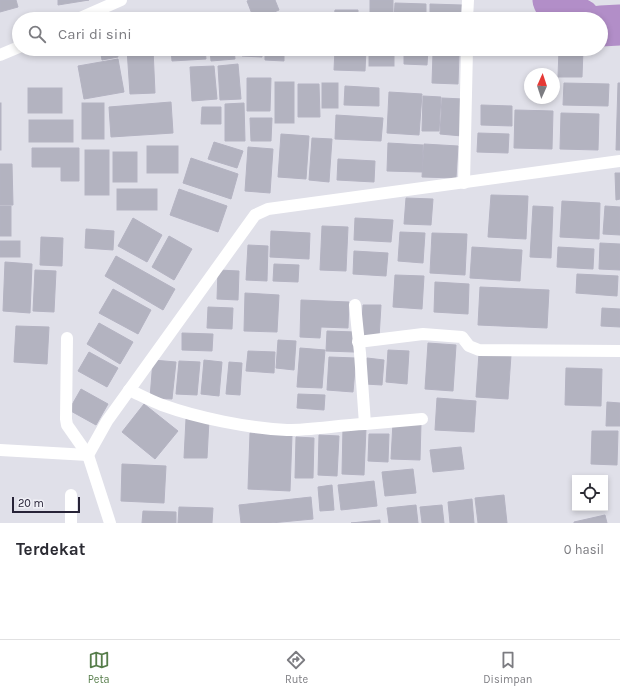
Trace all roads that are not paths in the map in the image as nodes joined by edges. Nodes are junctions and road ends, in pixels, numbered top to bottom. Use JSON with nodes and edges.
{"nodes":[{"id":1,"x":121,"y":0,"type":"edge"},
{"id":2,"x":468,"y":0,"type":"edge"},
{"id":3,"x":94,"y":12,"type":"edge"},
{"id":4,"x":467,"y":12,"type":"edge"},
{"id":5,"x":12,"y":50,"type":"edge"},
{"id":6,"x":0,"y":55,"type":"edge"},
{"id":7,"x":467,"y":56,"type":"edge"},
{"id":8,"x":620,"y":161,"type":"edge"},
{"id":9,"x":464,"y":183,"type":"junction"},
{"id":10,"x":355,"y":305,"type":"dead end"},
{"id":11,"x":68,"y":338,"type":"dead end"},
{"id":12,"x":358,"y":342,"type":"junction"},
{"id":13,"x":620,"y":351,"type":"edge"},
{"id":14,"x":128,"y":390,"type":"junction"},
{"id":15,"x":422,"y":419,"type":"dead end"},
{"id":16,"x":365,"y":424,"type":"junction"},
{"id":17,"x":0,"y":450,"type":"edge"},
{"id":18,"x":88,"y":455,"type":"junction"},
{"id":19,"x":71,"y":495,"type":"dead end"},
{"id":20,"x":71,"y":523,"type":"edge"},
{"id":21,"x":110,"y":523,"type":"edge"}],
"edges":[{"from":1,"to":3,"type":"street"},
{"from":2,"to":4,"type":"street"},
{"from":5,"to":6,"type":"street"},
{"from":7,"to":9,"type":"street"},
{"from":8,"to":9,"type":"street"},
{"from":9,"to":14,"type":"street"},
{"from":10,"to":12,"type":"street"},
{"from":11,"to":18,"type":"street"},
{"from":12,"to":13,"type":"street"},
{"from":12,"to":16,"type":"street"},
{"from":14,"to":16,"type":"street"},
{"from":14,"to":18,"type":"street"},
{"from":15,"to":16,"type":"street"},
{"from":17,"to":18,"type":"street"},
{"from":18,"to":21,"type":"street"},
{"from":19,"to":20,"type":"street"}]}
